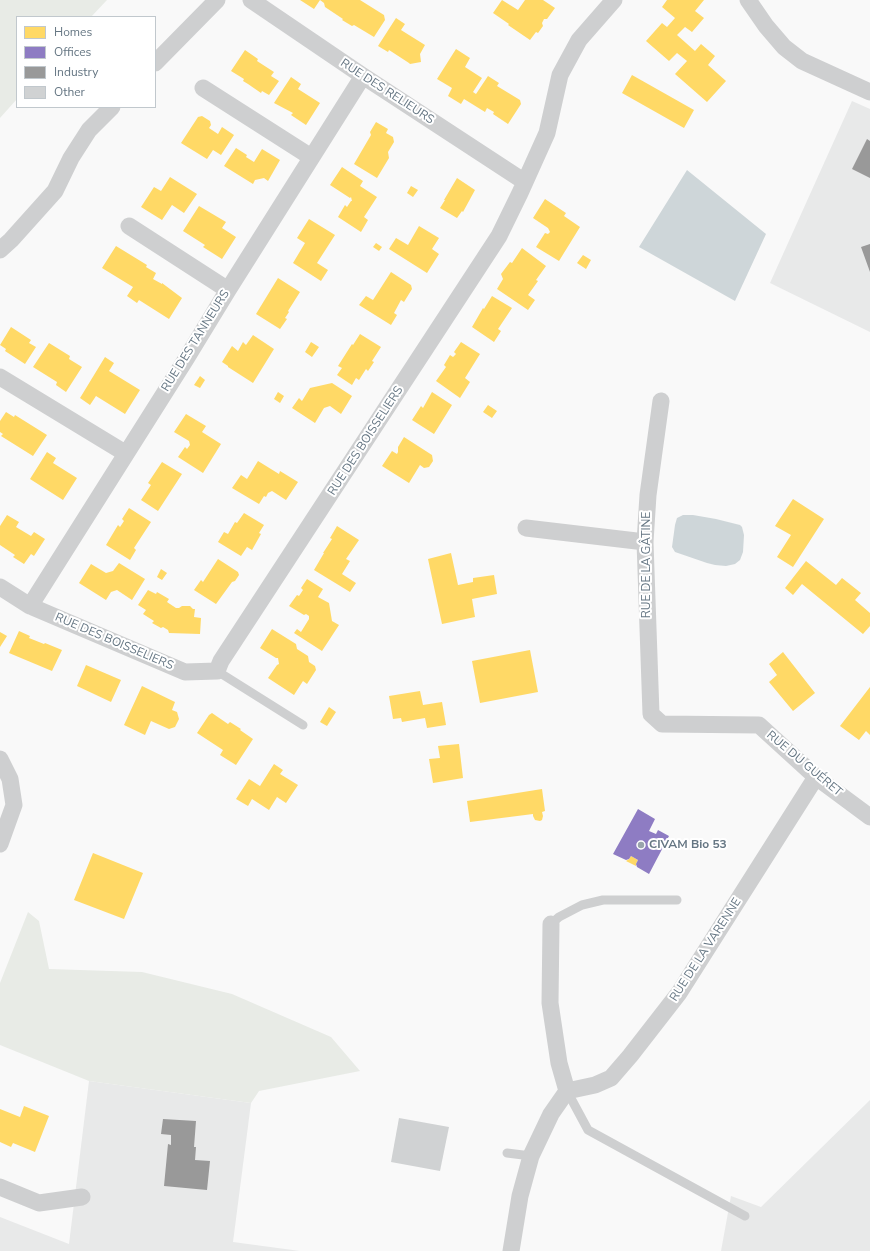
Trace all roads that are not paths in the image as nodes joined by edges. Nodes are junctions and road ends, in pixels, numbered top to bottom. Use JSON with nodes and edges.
{"nodes":[{"id":1,"x":217,"y":0,"type":"edge"},
{"id":2,"x":251,"y":0,"type":"edge"},
{"id":3,"x":614,"y":0,"type":"edge"},
{"id":4,"x":748,"y":0,"type":"edge"},
{"id":5,"x":156,"y":62,"type":"edge"},
{"id":6,"x":362,"y":76,"type":"junction"},
{"id":7,"x":203,"y":88,"type":"dead end"},
{"id":8,"x":870,"y":92,"type":"edge"},
{"id":9,"x":111,"y":108,"type":"edge"},
{"id":10,"x":311,"y":157,"type":"junction"},
{"id":11,"x":525,"y":182,"type":"junction"},
{"id":12,"x":129,"y":226,"type":"dead end"},
{"id":13,"x":0,"y":250,"type":"edge"},
{"id":14,"x":228,"y":290,"type":"junction"},
{"id":15,"x":0,"y":377,"type":"edge"},
{"id":16,"x":660,"y":401,"type":"dead end"},
{"id":17,"x":125,"y":453,"type":"junction"},
{"id":18,"x":526,"y":528,"type":"dead end"},
{"id":19,"x":645,"y":542,"type":"junction"},
{"id":20,"x":0,"y":587,"type":"edge"},
{"id":21,"x":30,"y":606,"type":"junction"},
{"id":22,"x":217,"y":671,"type":"junction"},
{"id":23,"x":662,"y":724,"type":"joint"},
{"id":24,"x":303,"y":725,"type":"dead end"},
{"id":25,"x":0,"y":759,"type":"edge"},
{"id":26,"x":816,"y":777,"type":"junction"},
{"id":27,"x":870,"y":817,"type":"edge"},
{"id":28,"x":0,"y":844,"type":"edge"},
{"id":29,"x":677,"y":900,"type":"dead end"},
{"id":30,"x":551,"y":924,"type":"joint"},
{"id":31,"x":567,"y":1091,"type":"junction"},
{"id":32,"x":507,"y":1153,"type":"dead end"},
{"id":33,"x":531,"y":1156,"type":"junction"},
{"id":34,"x":0,"y":1187,"type":"edge"},
{"id":35,"x":82,"y":1197,"type":"dead end"},
{"id":36,"x":744,"y":1216,"type":"dead end"},
{"id":37,"x":511,"y":1251,"type":"edge"}],
"edges":[{"from":1,"to":5,"type":"street"},
{"from":2,"to":6,"type":"street","name":"RUE DES RELIEURS"},
{"from":3,"to":11,"type":"street","name":"RUE DES BOISSELIERS"},
{"from":4,"to":8,"type":"street"},
{"from":6,"to":10,"type":"street","name":"RUE DES TANNEURS"},
{"from":6,"to":11,"type":"street","name":"RUE DES RELIEURS"},
{"from":7,"to":10,"type":"street"},
{"from":9,"to":13,"type":"street"},
{"from":10,"to":14,"type":"street","name":"RUE DES TANNEURS"},
{"from":11,"to":22,"type":"street","name":"RUE DES BOISSELIERS"},
{"from":12,"to":14,"type":"street"},
{"from":14,"to":17,"type":"street","name":"RUE DES TANNEURS"},
{"from":15,"to":17,"type":"street"},
{"from":16,"to":19,"type":"street","name":"RUE DE LA GÂTINE"},
{"from":17,"to":21,"type":"street","name":"RUE DES TANNEURS"},
{"from":18,"to":19,"type":"street"},
{"from":19,"to":23,"type":"street","name":"RUE DE LA GÂTINE"},
{"from":20,"to":21,"type":"street","name":"RUE DES BOISSELIERS"},
{"from":21,"to":22,"type":"street","name":"RUE DES BOISSELIERS"},
{"from":22,"to":24,"type":"lane"},
{"from":23,"to":26,"type":"street","name":"RUE DU GUÉRET"},
{"from":25,"to":28,"type":"street"},
{"from":26,"to":27,"type":"street","name":"RUE DU GUÉRET"},
{"from":26,"to":31,"type":"street","name":"RUE DE LA VARENNE"},
{"from":29,"to":30,"type":"lane"},
{"from":30,"to":31,"type":"street"},
{"from":31,"to":33,"type":"street"},
{"from":31,"to":36,"type":"lane"},
{"from":32,"to":33,"type":"lane"},
{"from":33,"to":37,"type":"street"},
{"from":34,"to":35,"type":"street"}]}
